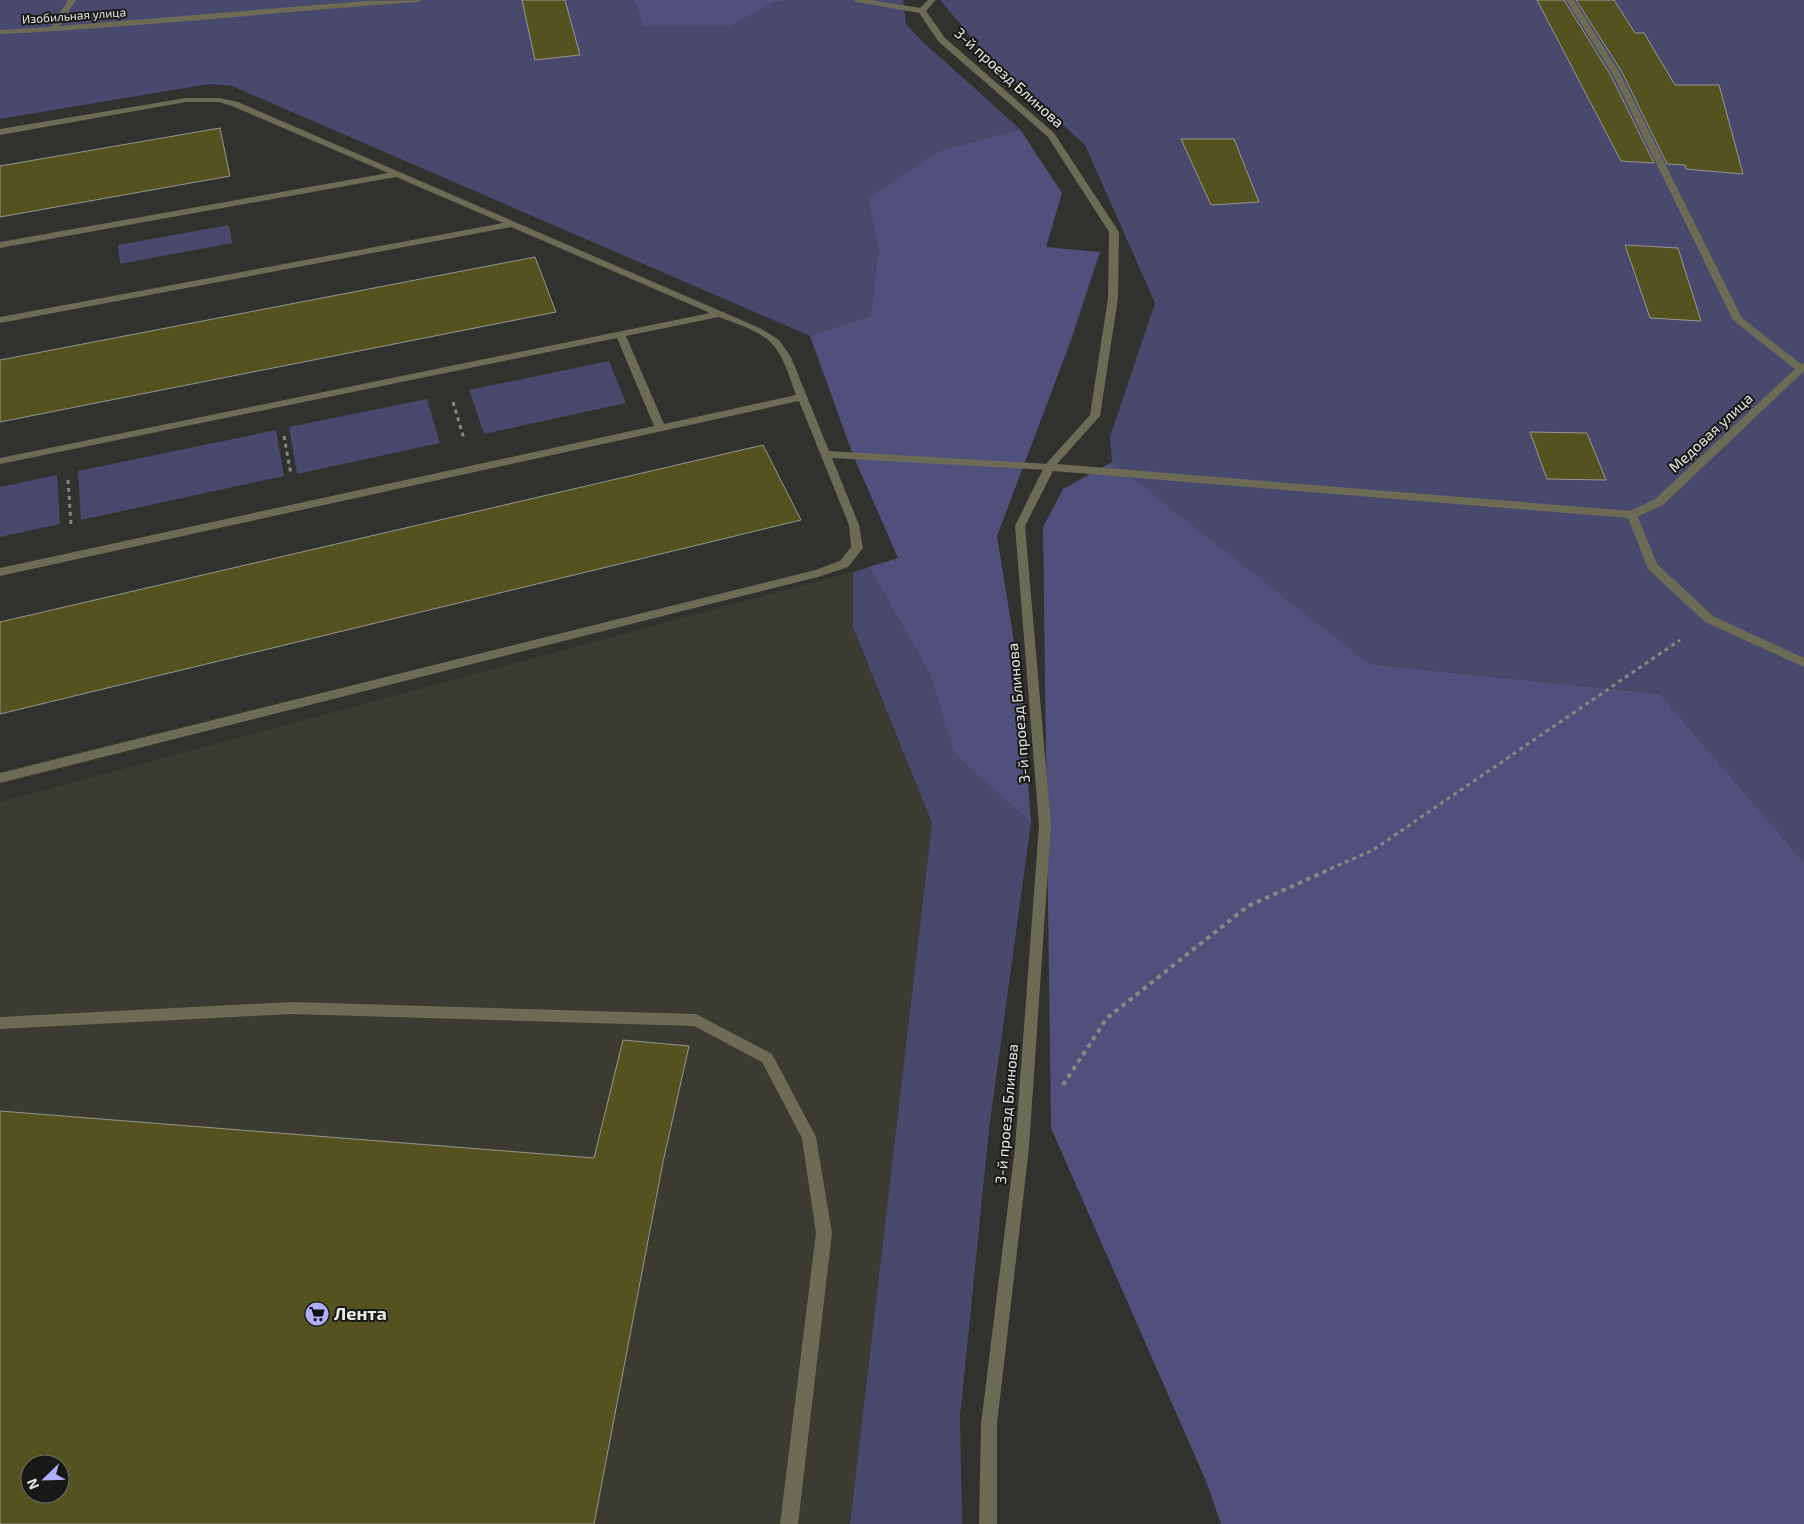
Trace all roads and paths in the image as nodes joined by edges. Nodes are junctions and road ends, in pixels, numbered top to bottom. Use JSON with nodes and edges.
{"nodes":[{"id":1,"x":72,"y":0,"type":"edge"},
{"id":2,"x":418,"y":0,"type":"edge"},
{"id":3,"x":857,"y":0,"type":"edge"},
{"id":4,"x":932,"y":0,"type":"edge"},
{"id":5,"x":1570,"y":0,"type":"edge"},
{"id":6,"x":315,"y":3,"type":"edge"},
{"id":7,"x":922,"y":11,"type":"junction"},
{"id":8,"x":53,"y":30,"type":"junction"},
{"id":9,"x":0,"y":32,"type":"edge"},
{"id":10,"x":0,"y":132,"type":"edge"},
{"id":11,"x":399,"y":174,"type":"junction"},
{"id":12,"x":513,"y":224,"type":"junction"},
{"id":13,"x":0,"y":245,"type":"edge"},
{"id":14,"x":720,"y":314,"type":"junction"},
{"id":15,"x":0,"y":320,"type":"edge"},
{"id":16,"x":620,"y":334,"type":"junction"},
{"id":17,"x":1802,"y":367,"type":"edge"},
{"id":18,"x":443,"y":370,"type":"junction"},
{"id":19,"x":802,"y":397,"type":"junction"},
{"id":20,"x":278,"y":404,"type":"junction"},
{"id":21,"x":660,"y":428,"type":"junction"},
{"id":22,"x":66,"y":447,"type":"junction"},
{"id":23,"x":825,"y":454,"type":"junction"},
{"id":24,"x":0,"y":460,"type":"edge"},
{"id":25,"x":1049,"y":467,"type":"junction"},
{"id":26,"x":473,"y":469,"type":"junction"},
{"id":27,"x":297,"y":507,"type":"junction"},
{"id":28,"x":1632,"y":515,"type":"junction"},
{"id":29,"x":73,"y":556,"type":"junction"},
{"id":30,"x":0,"y":572,"type":"edge"},
{"id":31,"x":1709,"y":619,"type":"junction"},
{"id":32,"x":1804,"y":663,"type":"edge"},
{"id":33,"x":0,"y":778,"type":"edge"},
{"id":34,"x":0,"y":1023,"type":"edge"},
{"id":35,"x":1059,"y":1091,"type":"dead end"},
{"id":36,"x":789,"y":1524,"type":"edge"},
{"id":37,"x":988,"y":1524,"type":"edge"}],
"edges":[{"from":1,"to":8,"type":"street"},
{"from":2,"to":6,"type":"street","name":"Изобильная улица"},
{"from":3,"to":7,"type":"street"},
{"from":4,"to":7,"type":"street"},
{"from":5,"to":17,"type":"street"},
{"from":6,"to":8,"type":"street","name":"Изобильная улица"},
{"from":7,"to":25,"type":"street","name":"3-й проезд Блинова"},
{"from":8,"to":9,"type":"street","name":"Изобильная улица"},
{"from":10,"to":11,"type":"street"},
{"from":11,"to":12,"type":"street"},
{"from":11,"to":13,"type":"street"},
{"from":12,"to":14,"type":"street"},
{"from":12,"to":15,"type":"street"},
{"from":14,"to":16,"type":"street"},
{"from":14,"to":19,"type":"street"},
{"from":16,"to":18,"type":"street"},
{"from":16,"to":21,"type":"street"},
{"from":17,"to":28,"type":"street","name":"Медовая улица"},
{"from":18,"to":20,"type":"street"},
{"from":18,"to":26,"type":"path"},
{"from":19,"to":21,"type":"street"},
{"from":19,"to":23,"type":"street"},
{"from":20,"to":22,"type":"street"},
{"from":20,"to":27,"type":"path"},
{"from":21,"to":26,"type":"street"},
{"from":22,"to":24,"type":"street"},
{"from":22,"to":29,"type":"path"},
{"from":23,"to":25,"type":"street"},
{"from":23,"to":33,"type":"street"},
{"from":25,"to":28,"type":"street"},
{"from":25,"to":37,"type":"street","name":"3-й проезд Блинова"},
{"from":26,"to":27,"type":"street"},
{"from":27,"to":29,"type":"street"},
{"from":28,"to":31,"type":"street"},
{"from":29,"to":30,"type":"street"},
{"from":31,"to":32,"type":"street"},
{"from":31,"to":35,"type":"path"},
{"from":34,"to":36,"type":"street"}]}
